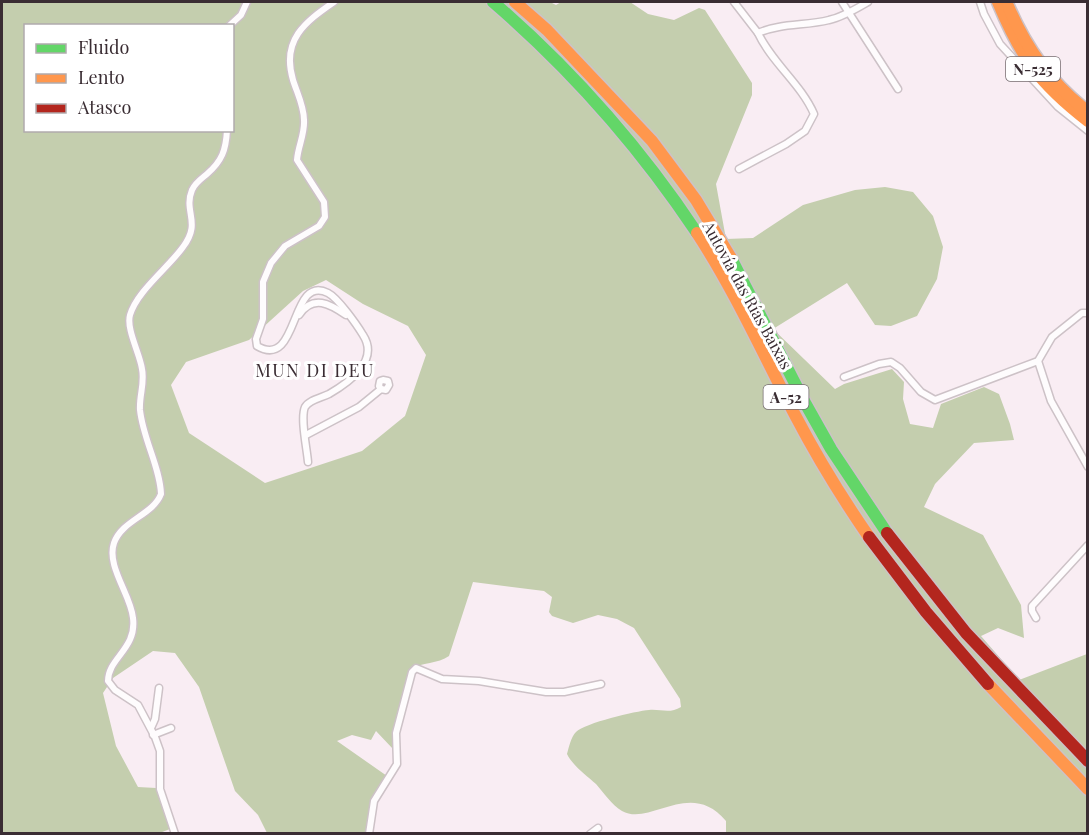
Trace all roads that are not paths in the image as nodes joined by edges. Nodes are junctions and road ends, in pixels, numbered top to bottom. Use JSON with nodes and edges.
{"nodes":[{"id":1,"x":247,"y":2,"type":"edge"},
{"id":2,"x":334,"y":2,"type":"edge"},
{"id":3,"x":493,"y":2,"type":"edge"},
{"id":4,"x":515,"y":2,"type":"edge"},
{"id":5,"x":522,"y":2,"type":"edge"},
{"id":6,"x":734,"y":2,"type":"edge"},
{"id":7,"x":842,"y":2,"type":"edge"},
{"id":8,"x":868,"y":2,"type":"edge"},
{"id":9,"x":980,"y":2,"type":"edge"},
{"id":10,"x":998,"y":2,"type":"edge"},
{"id":11,"x":1006,"y":2,"type":"edge"},
{"id":12,"x":850,"y":13,"type":"junction"},
{"id":13,"x":231,"y":24,"type":"edge"},
{"id":14,"x":547,"y":30,"type":"junction"},
{"id":15,"x":758,"y":33,"type":"junction"},
{"id":16,"x":898,"y":89,"type":"dead end"},
{"id":17,"x":1088,"y":111,"type":"edge"},
{"id":18,"x":1088,"y":121,"type":"edge"},
{"id":19,"x":1088,"y":131,"type":"edge"},
{"id":20,"x":227,"y":132,"type":"edge"},
{"id":21,"x":739,"y":169,"type":"dead end"},
{"id":22,"x":316,"y":291,"type":"junction"},
{"id":23,"x":318,"y":301,"type":"junction"},
{"id":24,"x":1088,"y":313,"type":"edge"},
{"id":25,"x":348,"y":316,"type":"junction"},
{"id":26,"x":294,"y":323,"type":"junction"},
{"id":27,"x":1038,"y":361,"type":"junction"},
{"id":28,"x":844,"y":377,"type":"dead end"},
{"id":29,"x":381,"y":389,"type":"dead end"},
{"id":30,"x":304,"y":424,"type":"junction"},
{"id":31,"x":319,"y":428,"type":"junction"},
{"id":32,"x":306,"y":435,"type":"junction"},
{"id":33,"x":308,"y":462,"type":"dead end"},
{"id":34,"x":1088,"y":466,"type":"edge"},
{"id":35,"x":1088,"y":545,"type":"edge"},
{"id":36,"x":1036,"y":618,"type":"dead end"},
{"id":37,"x":601,"y":684,"type":"dead end"},
{"id":38,"x":159,"y":688,"type":"dead end"},
{"id":39,"x":171,"y":728,"type":"dead end"},
{"id":40,"x":152,"y":731,"type":"junction"},
{"id":41,"x":1088,"y":760,"type":"edge"},
{"id":42,"x":1088,"y":789,"type":"edge"},
{"id":43,"x":598,"y":828,"type":"dead end"},
{"id":44,"x":175,"y":834,"type":"edge"},
{"id":45,"x":369,"y":834,"type":"edge"},
{"id":46,"x":590,"y":834,"type":"edge"}],
"edges":[{"from":1,"to":13,"type":"street"},
{"from":2,"to":26,"type":"street"},
{"from":3,"to":42,"type":"highway","name":"Autovía das Rías Baixas","number":"A-52"},
{"from":4,"to":14,"type":"highway","name":"Autovía das Rías Baixas","number":"A-52"},
{"from":5,"to":14,"type":"highway"},
{"from":6,"to":15,"type":"street"},
{"from":7,"to":12,"type":"street"},
{"from":8,"to":12,"type":"street"},
{"from":9,"to":19,"type":"street"},
{"from":10,"to":18,"type":"highway","number":"N-525"},
{"from":11,"to":17,"type":"highway","number":"N-525"},
{"from":12,"to":15,"type":"street"},
{"from":12,"to":16,"type":"street"},
{"from":14,"to":41,"type":"highway","name":"Autovía das Rías Baixas","number":"A-52"},
{"from":15,"to":21,"type":"street"},
{"from":20,"to":40,"type":"street"},
{"from":22,"to":23,"type":"street"},
{"from":22,"to":25,"type":"street"},
{"from":22,"to":26,"type":"street"},
{"from":23,"to":25,"type":"street"},
{"from":23,"to":26,"type":"street"},
{"from":24,"to":27,"type":"street"},
{"from":25,"to":30,"type":"street"},
{"from":27,"to":28,"type":"street"},
{"from":27,"to":34,"type":"street"},
{"from":29,"to":31,"type":"street"},
{"from":30,"to":31,"type":"street"},
{"from":30,"to":32,"type":"street"},
{"from":31,"to":32,"type":"street"},
{"from":32,"to":33,"type":"street"},
{"from":35,"to":36,"type":"street"},
{"from":37,"to":45,"type":"street"},
{"from":38,"to":40,"type":"street"},
{"from":39,"to":40,"type":"street"},
{"from":40,"to":44,"type":"street"},
{"from":43,"to":46,"type":"street"}]}
